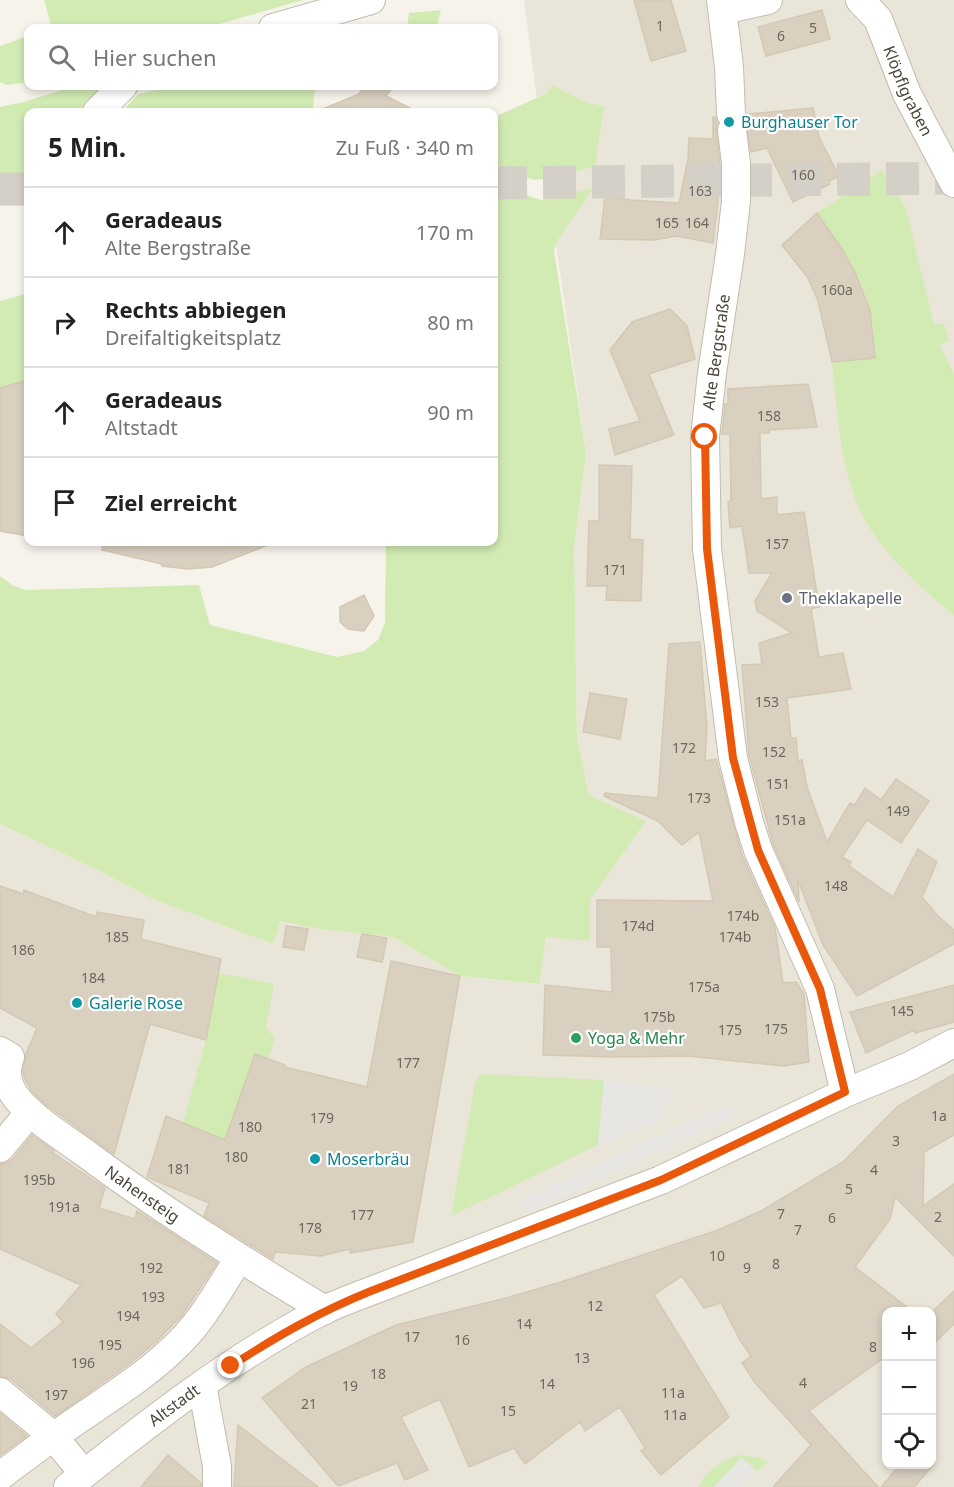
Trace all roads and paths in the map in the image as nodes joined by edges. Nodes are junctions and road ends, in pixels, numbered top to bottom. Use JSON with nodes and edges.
{"nodes":[{"id":1,"x":371,"y":0,"type":"edge"},
{"id":2,"x":768,"y":0,"type":"edge"},
{"id":3,"x":860,"y":0,"type":"edge"},
{"id":4,"x":722,"y":5,"type":"edge"},
{"id":5,"x":287,"y":24,"type":"edge"},
{"id":6,"x":119,"y":90,"type":"edge"},
{"id":7,"x":101,"y":108,"type":"edge"},
{"id":8,"x":954,"y":183,"type":"edge"},
{"id":9,"x":954,"y":1043,"type":"edge"},
{"id":10,"x":0,"y":1051,"type":"edge"},
{"id":11,"x":845,"y":1092,"type":"junction"},
{"id":12,"x":30,"y":1112,"type":"junction"},
{"id":13,"x":0,"y":1148,"type":"edge"},
{"id":14,"x":231,"y":1271,"type":"dead end"},
{"id":15,"x":325,"y":1310,"type":"junction"},
{"id":16,"x":202,"y":1385,"type":"junction"},
{"id":17,"x":0,"y":1392,"type":"edge"},
{"id":18,"x":223,"y":1475,"type":"edge"},
{"id":19,"x":0,"y":1476,"type":"edge"},
{"id":20,"x":76,"y":1481,"type":"edge"}],
"edges":[{"from":1,"to":5,"type":"street"},
{"from":2,"to":4,"type":"street"},
{"from":3,"to":8,"type":"street","name":"Klöpflgraben"},
{"from":4,"to":11,"type":"street","name":"Alte Bergstraße"},
{"from":6,"to":7,"type":"street"},
{"from":9,"to":11,"type":"street","name":"Altstadt"},
{"from":10,"to":12,"type":"street","name":"Nahensteig"},
{"from":11,"to":15,"type":"street","name":"Altstadt"},
{"from":12,"to":13,"type":"street"},
{"from":12,"to":15,"type":"street","name":"Nahensteig"},
{"from":14,"to":19,"type":"street"},
{"from":15,"to":16,"type":"street","name":"Altstadt"},
{"from":16,"to":18,"type":"street"},
{"from":16,"to":20,"type":"street","name":"Altstadt"},
{"from":17,"to":20,"type":"street"}]}
